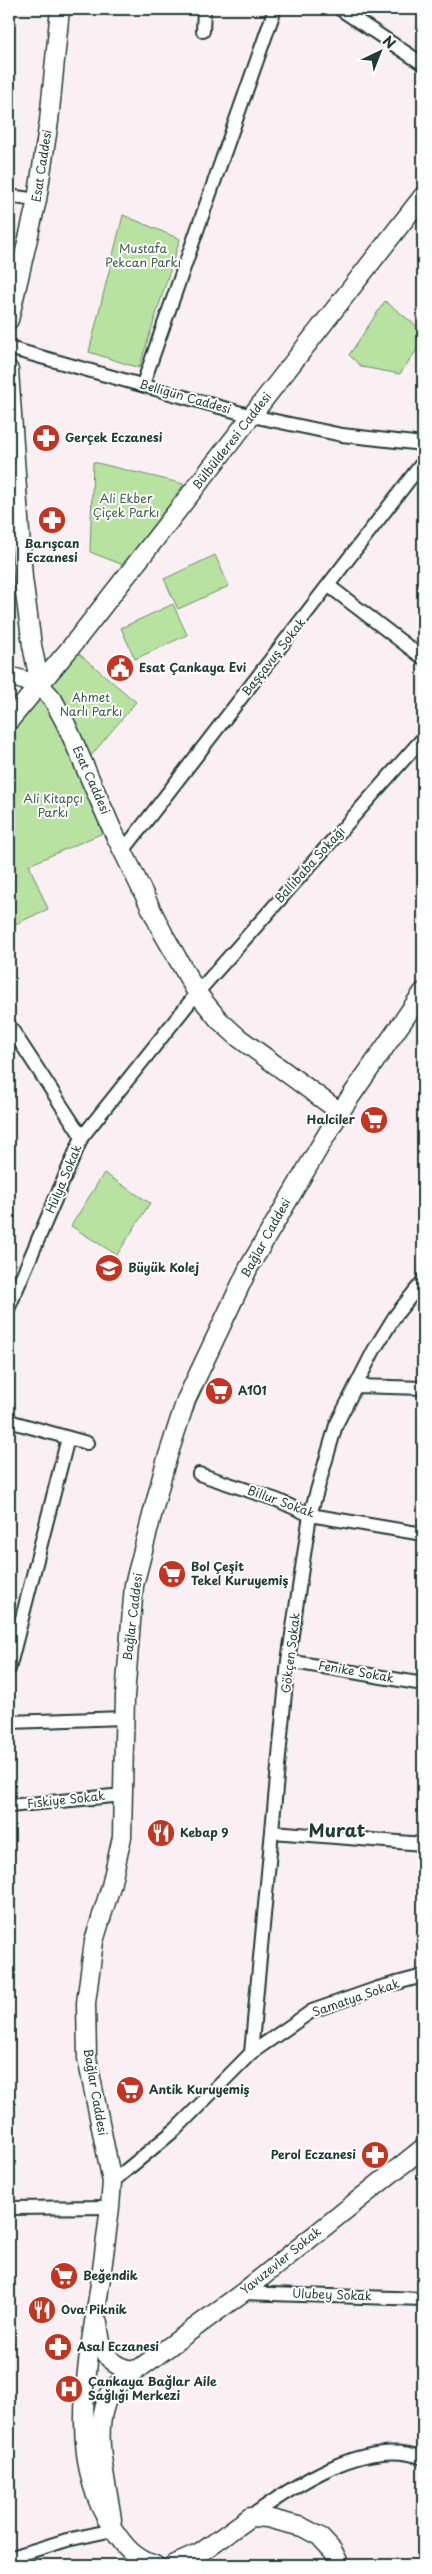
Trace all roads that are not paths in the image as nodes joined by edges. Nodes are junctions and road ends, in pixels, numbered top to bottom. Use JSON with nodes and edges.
{"nodes":[{"id":1,"x":60,"y":9,"type":"edge"},
{"id":2,"x":204,"y":9,"type":"edge"},
{"id":3,"x":275,"y":9,"type":"edge"},
{"id":4,"x":340,"y":9,"type":"edge"},
{"id":5,"x":354,"y":12,"type":"edge"},
{"id":6,"x":203,"y":31,"type":"dead end"},
{"id":7,"x":423,"y":64,"type":"edge"},
{"id":8,"x":9,"y":196,"type":"edge"},
{"id":9,"x":423,"y":196,"type":"edge"},
{"id":10,"x":37,"y":200,"type":"junction"},
{"id":11,"x":9,"y":320,"type":"edge"},
{"id":12,"x":9,"y":348,"type":"edge"},
{"id":13,"x":9,"y":370,"type":"edge"},
{"id":14,"x":143,"y":384,"type":"junction"},
{"id":15,"x":252,"y":416,"type":"junction"},
{"id":16,"x":423,"y":444,"type":"edge"},
{"id":17,"x":423,"y":462,"type":"edge"},
{"id":18,"x":329,"y":586,"type":"junction"},
{"id":19,"x":423,"y":658,"type":"edge"},
{"id":20,"x":9,"y":676,"type":"edge"},
{"id":21,"x":40,"y":685,"type":"junction"},
{"id":22,"x":9,"y":721,"type":"edge"},
{"id":23,"x":423,"y":738,"type":"edge"},
{"id":24,"x":123,"y":851,"type":"junction"},
{"id":25,"x":423,"y":992,"type":"edge"},
{"id":26,"x":197,"y":993,"type":"junction"},
{"id":27,"x":9,"y":1025,"type":"edge"},
{"id":28,"x":340,"y":1112,"type":"junction"},
{"id":29,"x":82,"y":1137,"type":"junction"},
{"id":30,"x":423,"y":1281,"type":"edge"},
{"id":31,"x":9,"y":1307,"type":"edge"},
{"id":32,"x":357,"y":1386,"type":"junction"},
{"id":33,"x":423,"y":1388,"type":"edge"},
{"id":34,"x":9,"y":1421,"type":"edge"},
{"id":35,"x":68,"y":1438,"type":"junction"},
{"id":36,"x":87,"y":1443,"type":"dead end"},
{"id":37,"x":199,"y":1474,"type":"dead end"},
{"id":38,"x":310,"y":1514,"type":"junction"},
{"id":39,"x":423,"y":1534,"type":"edge"},
{"id":40,"x":288,"y":1660,"type":"junction"},
{"id":41,"x":9,"y":1669,"type":"edge"},
{"id":42,"x":423,"y":1684,"type":"edge"},
{"id":43,"x":9,"y":1718,"type":"edge"},
{"id":44,"x":124,"y":1718,"type":"junction"},
{"id":45,"x":123,"y":1794,"type":"junction"},
{"id":46,"x":9,"y":1806,"type":"edge"},
{"id":47,"x":273,"y":1832,"type":"junction"},
{"id":48,"x":423,"y":1844,"type":"edge"},
{"id":49,"x":423,"y":1976,"type":"edge"},
{"id":50,"x":251,"y":2053,"type":"junction"},
{"id":51,"x":423,"y":2148,"type":"edge"},
{"id":52,"x":112,"y":2182,"type":"junction"},
{"id":53,"x":110,"y":2207,"type":"junction"},
{"id":54,"x":9,"y":2208,"type":"edge"},
{"id":55,"x":242,"y":2293,"type":"junction"},
{"id":56,"x":423,"y":2299,"type":"edge"},
{"id":57,"x":97,"y":2306,"type":"junction"},
{"id":58,"x":136,"y":2370,"type":"junction"},
{"id":59,"x":423,"y":2458,"type":"edge"},
{"id":60,"x":250,"y":2517,"type":"junction"},
{"id":61,"x":114,"y":2530,"type":"junction"},
{"id":62,"x":10,"y":2557,"type":"edge"},
{"id":63,"x":155,"y":2565,"type":"edge"},
{"id":64,"x":173,"y":2565,"type":"edge"},
{"id":65,"x":340,"y":2565,"type":"edge"}],
"edges":[{"from":1,"to":10,"type":"main road","name":"Esat Caddesi"},
{"from":2,"to":6,"type":"street"},
{"from":3,"to":14,"type":"street"},
{"from":4,"to":5,"type":"street"},
{"from":5,"to":7,"type":"street"},
{"from":8,"to":10,"type":"street"},
{"from":9,"to":15,"type":"main road","name":"Bülbülderesi Caddesi"},
{"from":10,"to":11,"type":"main road","name":"Esat Caddesi"},
{"from":12,"to":14,"type":"street","name":"Belligün Caddesi"},
{"from":13,"to":21,"type":"main road","name":"Esat Caddesi"},
{"from":14,"to":15,"type":"street","name":"Belligün Caddesi"},
{"from":15,"to":16,"type":"street","name":"Belligün Caddesi"},
{"from":15,"to":21,"type":"main road","name":"Bülbülderesi Caddesi"},
{"from":17,"to":18,"type":"street","name":"Başçavuş Sokak"},
{"from":18,"to":19,"type":"street"},
{"from":18,"to":24,"type":"street","name":"Başçavuş Sokak"},
{"from":20,"to":21,"type":"main road"},
{"from":21,"to":22,"type":"main road","name":"Bülbülderesi Caddesi"},
{"from":21,"to":24,"type":"main road","name":"Esat Caddesi"},
{"from":23,"to":26,"type":"street","name":"Ballıbaba Sokağı"},
{"from":24,"to":26,"type":"main road","name":"Esat Caddesi"},
{"from":25,"to":28,"type":"main road","name":"Bağlar Caddesi"},
{"from":26,"to":28,"type":"main road","name":"Esat Caddesi"},
{"from":26,"to":29,"type":"street","name":"Hülya Sokak"},
{"from":27,"to":29,"type":"street"},
{"from":28,"to":44,"type":"main road","name":"Bağlar Caddesi"},
{"from":29,"to":31,"type":"street","name":"Hülya Sokak"},
{"from":30,"to":32,"type":"street","name":"Gökçen Sokak"},
{"from":32,"to":33,"type":"street"},
{"from":32,"to":38,"type":"street","name":"Gökçen Sokak"},
{"from":34,"to":35,"type":"street"},
{"from":35,"to":36,"type":"street"},
{"from":35,"to":41,"type":"street"},
{"from":37,"to":38,"type":"street","name":"Billur Sokak"},
{"from":38,"to":39,"type":"street","name":"Billur Sokak"},
{"from":38,"to":40,"type":"street","name":"Gökçen Sokak"},
{"from":40,"to":42,"type":"street","name":"Fenike Sokak"},
{"from":40,"to":47,"type":"street","name":"Gökçen Sokak"},
{"from":43,"to":44,"type":"street"},
{"from":44,"to":45,"type":"main road","name":"Bağlar Caddesi"},
{"from":45,"to":46,"type":"street","name":"Fıskiye Sokak"},
{"from":45,"to":52,"type":"main road","name":"Bağlar Caddesi"},
{"from":47,"to":48,"type":"street"},
{"from":47,"to":50,"type":"street","name":"Gökçen Sokak"},
{"from":49,"to":50,"type":"street","name":"Samatya Sokak"},
{"from":50,"to":52,"type":"street","name":"Samatya Sokak"},
{"from":51,"to":55,"type":"main road","name":"Yavuzevler Sokak"},
{"from":52,"to":53,"type":"main road","name":"Bağlar Caddesi"},
{"from":53,"to":54,"type":"street"},
{"from":53,"to":57,"type":"main road","name":"Bağlar Caddesi"},
{"from":55,"to":56,"type":"street","name":"Ulubey Sokak"},
{"from":55,"to":58,"type":"main road","name":"Yavuzevler Sokak"},
{"from":57,"to":58,"type":"main road","name":"Bağlar Caddesi"},
{"from":57,"to":61,"type":"main road","name":"Bağlar Caddesi"},
{"from":58,"to":61,"type":"main road"},
{"from":59,"to":60,"type":"street"},
{"from":60,"to":64,"type":"main road"},
{"from":60,"to":65,"type":"main road"},
{"from":61,"to":62,"type":"street"},
{"from":61,"to":63,"type":"main road","name":"Bağlar Caddesi"}]}
